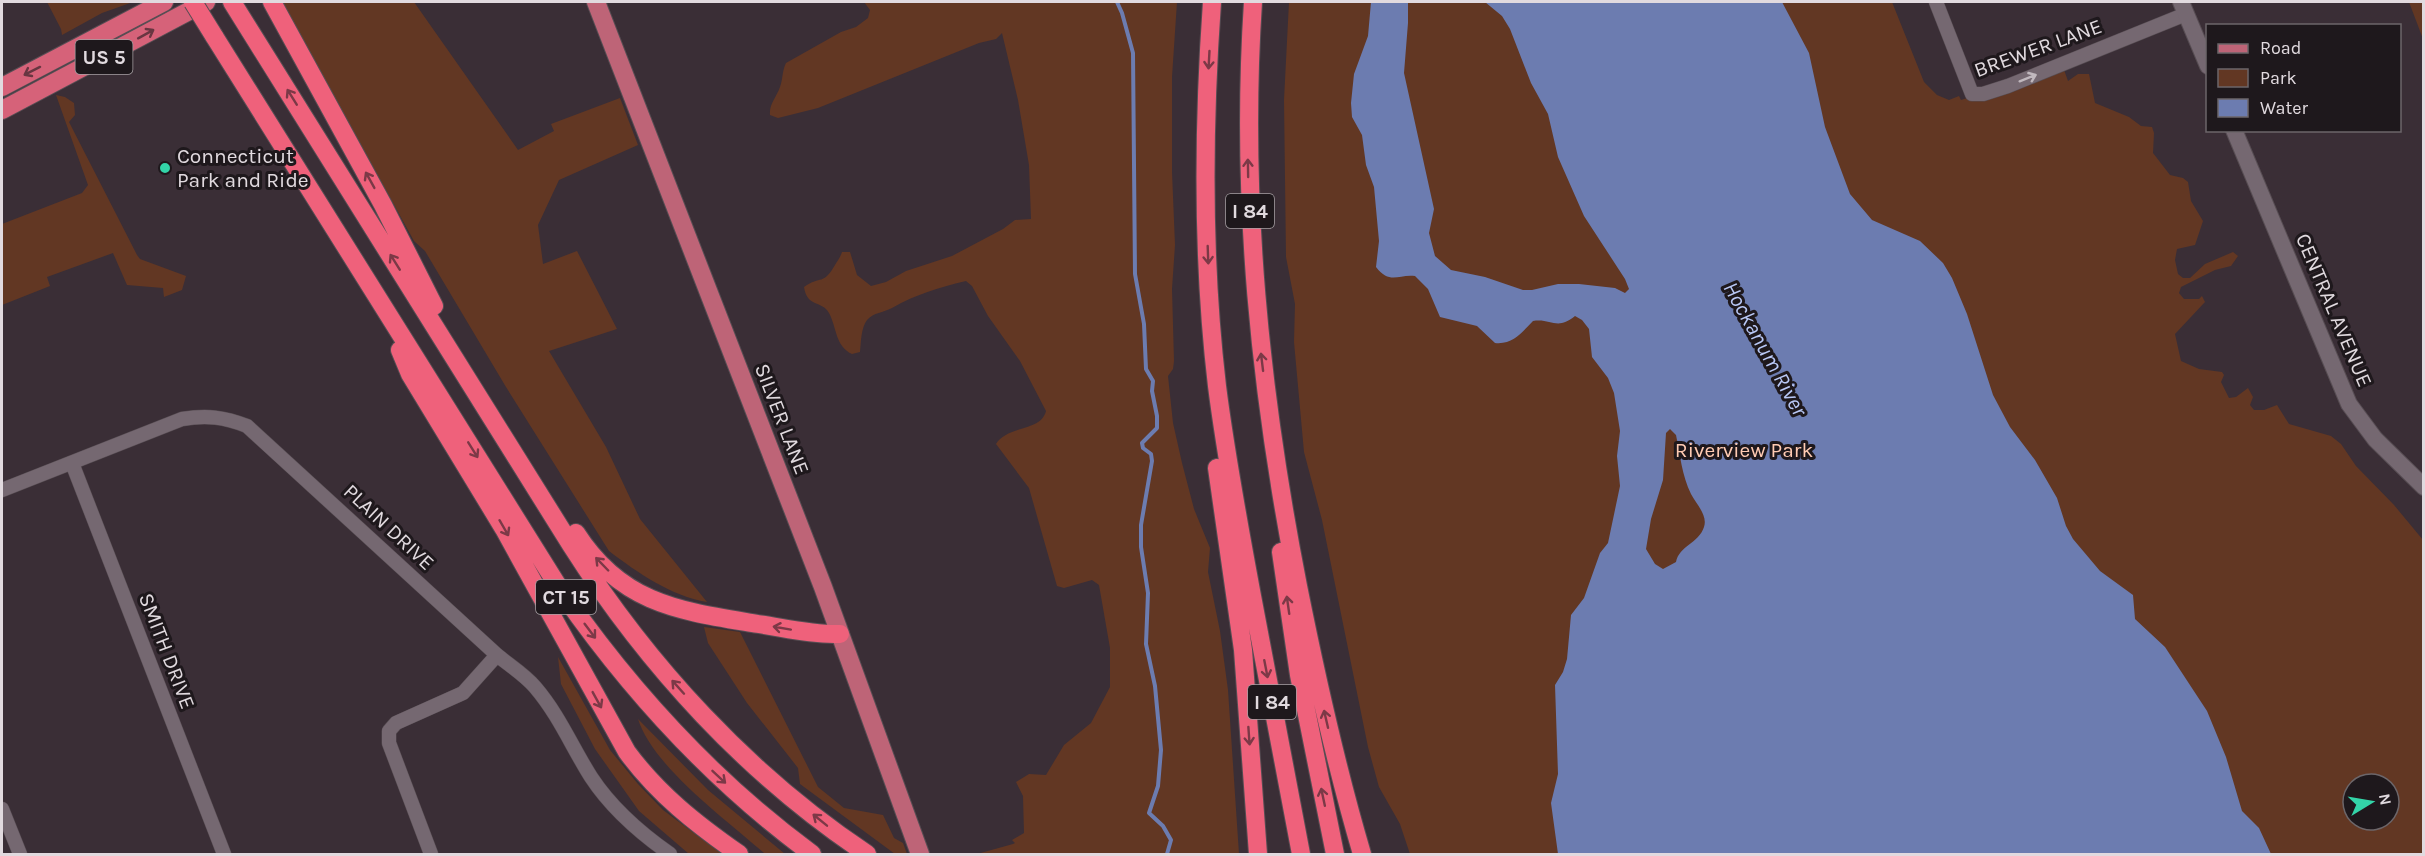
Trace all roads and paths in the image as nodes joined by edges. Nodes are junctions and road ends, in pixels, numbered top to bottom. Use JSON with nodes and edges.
{"nodes":[{"id":1,"x":164,"y":2,"type":"edge"},
{"id":2,"x":193,"y":2,"type":"edge"},
{"id":3,"x":206,"y":2,"type":"edge"},
{"id":4,"x":232,"y":2,"type":"edge"},
{"id":5,"x":596,"y":2,"type":"edge"},
{"id":6,"x":1212,"y":2,"type":"edge"},
{"id":7,"x":1253,"y":2,"type":"edge"},
{"id":8,"x":1936,"y":2,"type":"edge"},
{"id":9,"x":272,"y":3,"type":"edge"},
{"id":10,"x":2183,"y":8,"type":"edge"},
{"id":11,"x":63,"y":55,"type":"junction"},
{"id":12,"x":2206,"y":61,"type":"edge"},
{"id":13,"x":70,"y":75,"type":"junction"},
{"id":14,"x":2,"y":87,"type":"edge"},
{"id":15,"x":2,"y":110,"type":"edge"},
{"id":16,"x":2235,"y":132,"type":"edge"},
{"id":17,"x":375,"y":293,"type":"junction"},
{"id":18,"x":470,"y":383,"type":"junction"},
{"id":19,"x":1270,"y":420,"type":"junction"},
{"id":20,"x":503,"y":436,"type":"junction"},
{"id":21,"x":72,"y":463,"type":"junction"},
{"id":22,"x":2424,"y":487,"type":"edge"},
{"id":23,"x":2,"y":490,"type":"edge"},
{"id":24,"x":1237,"y":551,"type":"junction"},
{"id":25,"x":840,"y":634,"type":"junction"},
{"id":26,"x":496,"y":655,"type":"junction"},
{"id":27,"x":2,"y":809,"type":"edge"},
{"id":28,"x":1350,"y":814,"type":"junction"},
{"id":29,"x":20,"y":855,"type":"edge"},
{"id":30,"x":224,"y":855,"type":"edge"},
{"id":31,"x":431,"y":855,"type":"edge"},
{"id":32,"x":670,"y":855,"type":"edge"},
{"id":33,"x":739,"y":855,"type":"edge"},
{"id":34,"x":812,"y":855,"type":"edge"},
{"id":35,"x":867,"y":855,"type":"edge"},
{"id":36,"x":920,"y":855,"type":"edge"},
{"id":37,"x":1258,"y":855,"type":"edge"},
{"id":38,"x":1301,"y":855,"type":"edge"},
{"id":39,"x":1335,"y":855,"type":"edge"},
{"id":40,"x":1362,"y":855,"type":"edge"},
{"id":41,"x":1370,"y":855,"type":"edge"}],
"edges":[{"from":1,"to":11,"type":"highway"},
{"from":2,"to":17,"type":"highway","number":"CT 15","bridge":true},
{"from":13,"to":3,"type":"highway","number":"US 5","one_way":true},
{"from":18,"to":4,"type":"highway","number":"CT 15","one_way":true},
{"from":5,"to":25,"type":"main road","name":"SILVER LANE"},
{"from":6,"to":24,"type":"highway","number":"I 84","one_way":true},
{"from":19,"to":7,"type":"highway","number":"I 84","one_way":true},
{"from":8,"to":10,"type":"street","name":"BREWER LANE","one_way":true},
{"from":18,"to":9,"type":"highway","one_way":true},
{"from":10,"to":12,"type":"street"},
{"from":11,"to":13,"type":"highway"},
{"from":11,"to":14,"type":"highway","one_way":true},
{"from":13,"to":15,"type":"highway","number":"US 5"},
{"from":16,"to":22,"type":"street","name":"CENTRAL AVENUE"},
{"from":17,"to":33,"type":"highway","one_way":true},
{"from":17,"to":34,"type":"highway","number":"CT 15","one_way":true},
{"from":18,"to":20,"type":"highway","number":"CT 15"},
{"from":28,"to":19,"type":"highway","number":"I 84","one_way":true},
{"from":39,"to":19,"type":"highway","one_way":true},
{"from":25,"to":20,"type":"highway","one_way":true},
{"from":35,"to":20,"type":"highway","number":"CT 15","one_way":true},
{"from":21,"to":23,"type":"street","name":"PLAIN DRIVE"},
{"from":21,"to":26,"type":"street","name":"PLAIN DRIVE"},
{"from":21,"to":30,"type":"street","name":"SMITH DRIVE"},
{"from":24,"to":37,"type":"highway","one_way":true},
{"from":24,"to":38,"type":"highway","number":"I 84","one_way":true},
{"from":25,"to":36,"type":"main road","name":"SILVER LANE"},
{"from":26,"to":31,"type":"street"},
{"from":26,"to":32,"type":"street","name":"PLAIN DRIVE"},
{"from":27,"to":29,"type":"street"},
{"from":28,"to":40,"type":"highway","number":"I 84"},
{"from":28,"to":41,"type":"highway"}]}
